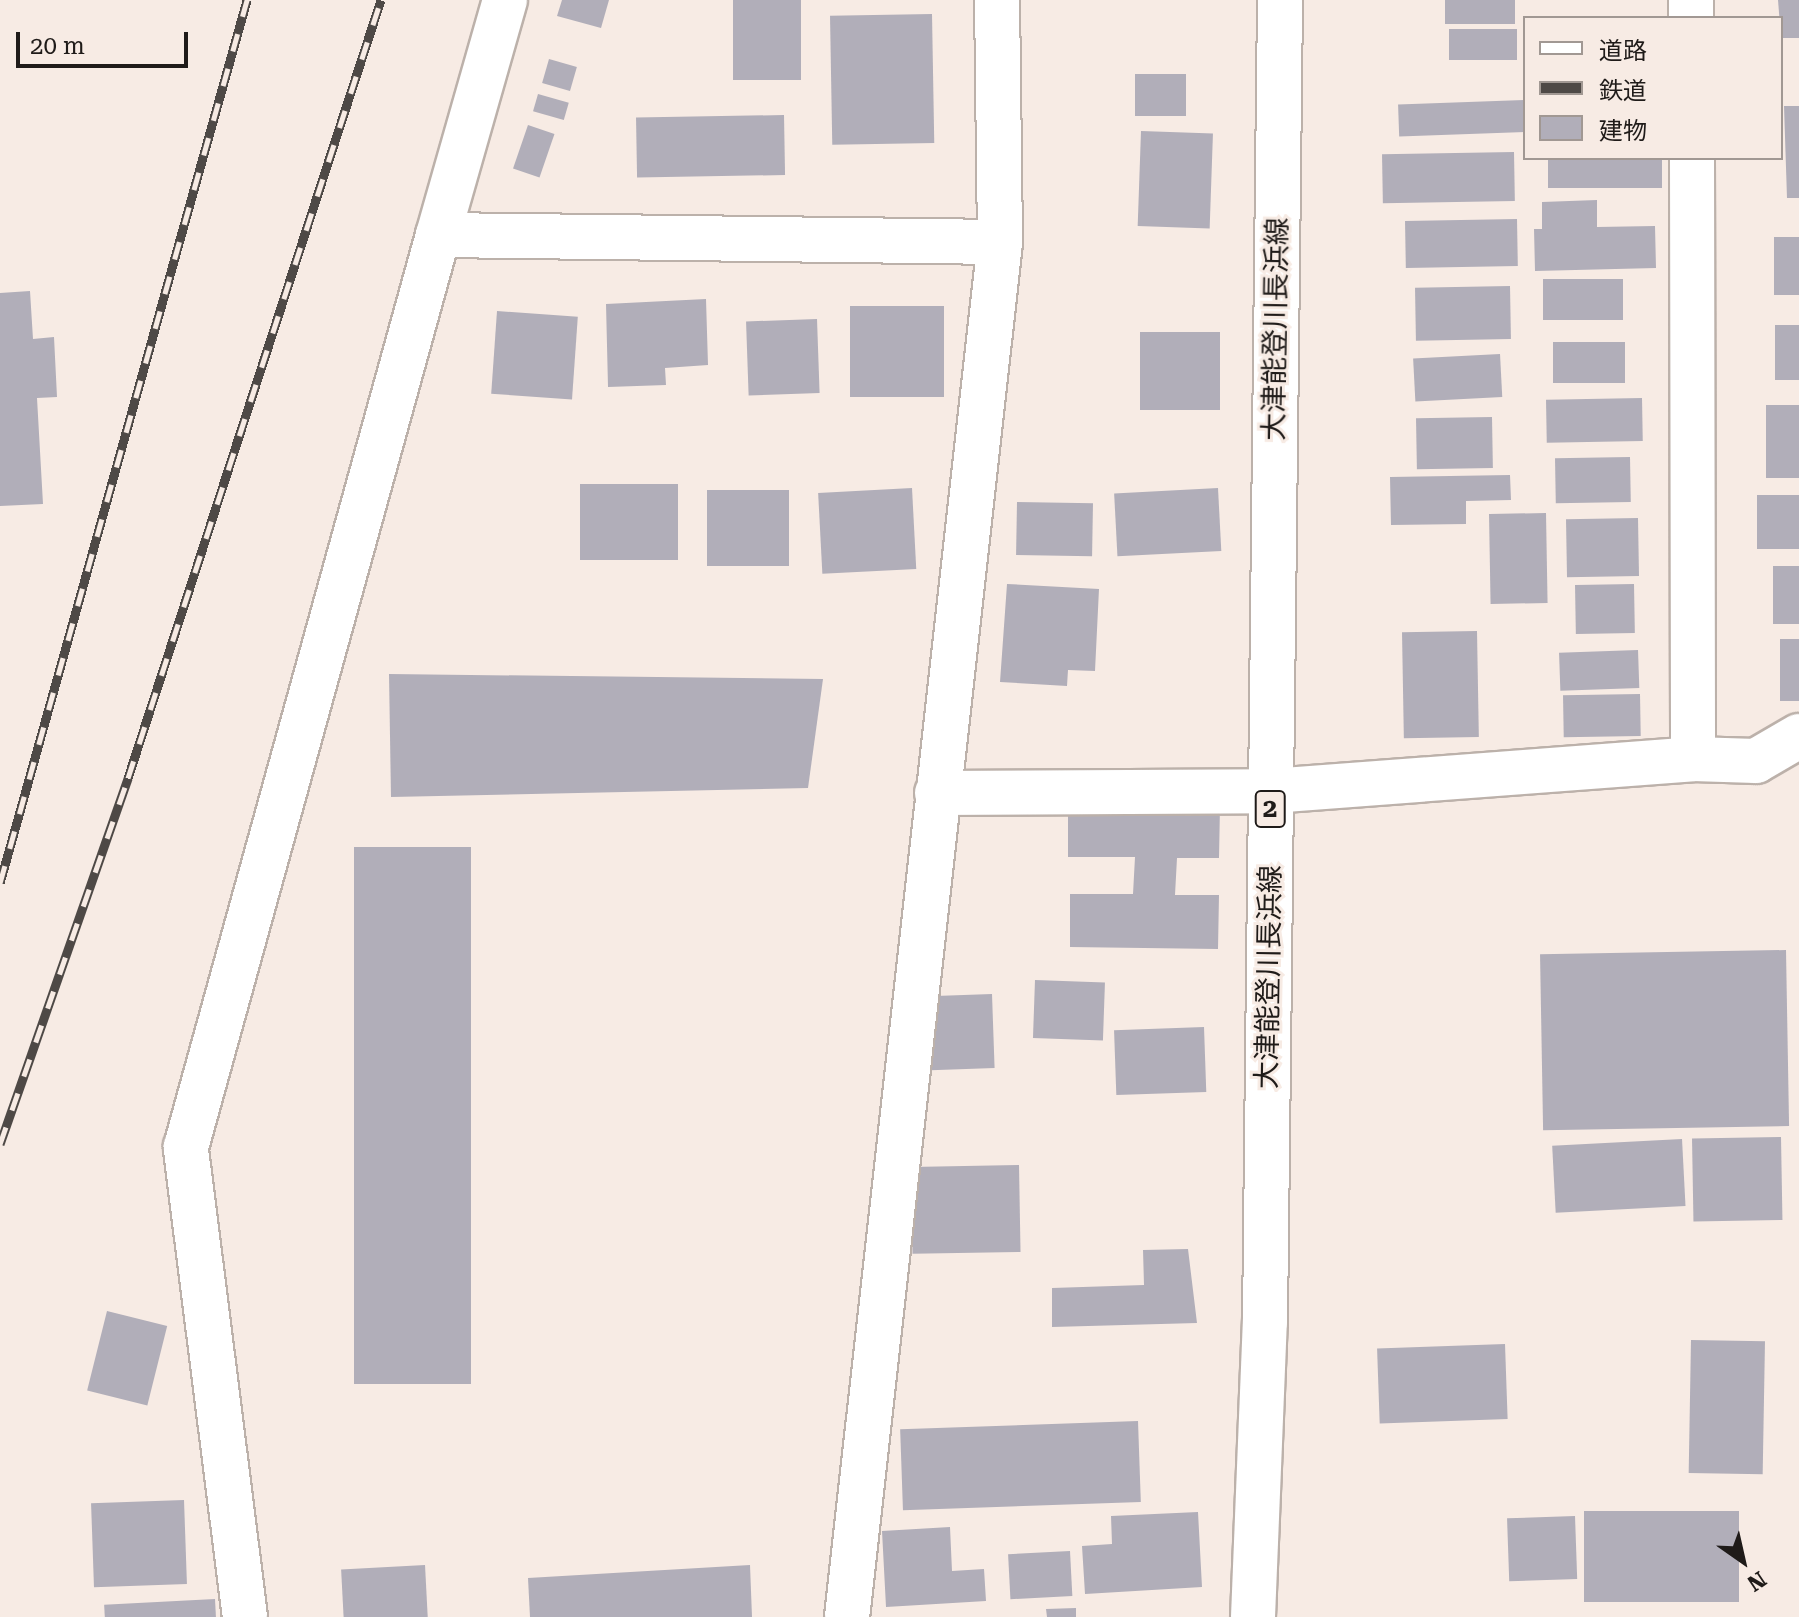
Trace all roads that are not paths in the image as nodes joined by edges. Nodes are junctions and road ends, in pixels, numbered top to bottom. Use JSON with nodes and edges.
{"nodes":[{"id":1,"x":505,"y":0,"type":"edge"},
{"id":2,"x":997,"y":0,"type":"edge"},
{"id":3,"x":1280,"y":0,"type":"edge"},
{"id":4,"x":1692,"y":160,"type":"edge"},
{"id":5,"x":438,"y":235,"type":"junction"},
{"id":6,"x":1000,"y":242,"type":"junction"},
{"id":7,"x":1799,"y":736,"type":"edge"},
{"id":8,"x":1693,"y":759,"type":"junction"},
{"id":9,"x":1271,"y":791,"type":"junction"},
{"id":10,"x":937,"y":793,"type":"junction"},
{"id":11,"x":245,"y":1617,"type":"edge"},
{"id":12,"x":847,"y":1617,"type":"edge"},
{"id":13,"x":1253,"y":1617,"type":"edge"}],
"edges":[{"from":1,"to":5,"type":"street"},
{"from":2,"to":6,"type":"street"},
{"from":3,"to":9,"type":"street","name":"大津能登川長浜線","number":"2"},
{"from":4,"to":8,"type":"street"},
{"from":5,"to":6,"type":"street"},
{"from":5,"to":11,"type":"street"},
{"from":6,"to":10,"type":"street"},
{"from":7,"to":8,"type":"street"},
{"from":8,"to":9,"type":"street"},
{"from":9,"to":10,"type":"street"},
{"from":9,"to":13,"type":"street","name":"大津能登川長浜線","number":"2"},
{"from":10,"to":12,"type":"street"}]}
